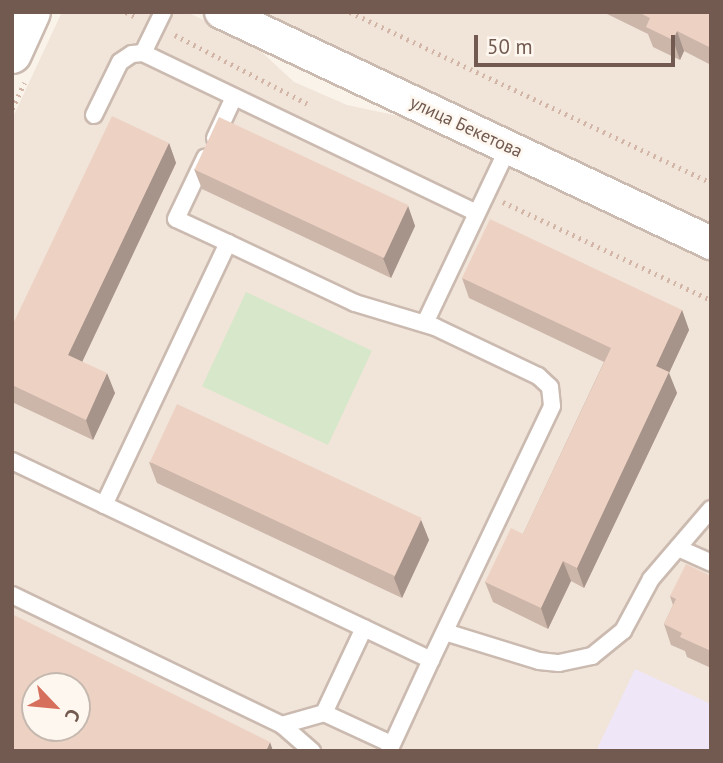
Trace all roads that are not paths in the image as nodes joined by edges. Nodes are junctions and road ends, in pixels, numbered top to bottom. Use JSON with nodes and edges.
{"nodes":[{"id":1,"x":32,"y":12,"type":"edge"},
{"id":2,"x":221,"y":12,"type":"edge"},
{"id":3,"x":159,"y":19,"type":"edge"},
{"id":4,"x":143,"y":53,"type":"junction"},
{"id":5,"x":12,"y":54,"type":"edge"},
{"id":6,"x":234,"y":97,"type":"junction"},
{"id":7,"x":94,"y":116,"type":"dead end"},
{"id":8,"x":509,"y":146,"type":"junction"},
{"id":9,"x":477,"y":212,"type":"junction"},
{"id":10,"x":228,"y":243,"type":"junction"},
{"id":11,"x":711,"y":243,"type":"edge"},
{"id":12,"x":425,"y":323,"type":"junction"},
{"id":13,"x":12,"y":461,"type":"edge"},
{"id":14,"x":104,"y":505,"type":"junction"},
{"id":15,"x":711,"y":509,"type":"edge"},
{"id":16,"x":678,"y":548,"type":"junction"},
{"id":17,"x":711,"y":563,"type":"edge"},
{"id":18,"x":12,"y":595,"type":"edge"},
{"id":19,"x":364,"y":628,"type":"junction"},
{"id":20,"x":445,"y":632,"type":"junction"},
{"id":21,"x":431,"y":660,"type":"junction"},
{"id":22,"x":324,"y":713,"type":"junction"},
{"id":23,"x":282,"y":725,"type":"junction"},
{"id":24,"x":390,"y":748,"type":"edge"},
{"id":25,"x":312,"y":751,"type":"edge"}],
"edges":[{"from":1,"to":5,"type":"street"},
{"from":2,"to":8,"type":"street","name":"улица Бекетова"},
{"from":3,"to":4,"type":"lane"},
{"from":4,"to":6,"type":"lane"},
{"from":4,"to":7,"type":"lane"},
{"from":6,"to":9,"type":"lane"},
{"from":6,"to":10,"type":"lane"},
{"from":8,"to":9,"type":"lane"},
{"from":8,"to":11,"type":"street","name":"улица Бекетова"},
{"from":9,"to":12,"type":"lane"},
{"from":10,"to":12,"type":"lane"},
{"from":10,"to":14,"type":"lane"},
{"from":12,"to":20,"type":"lane"},
{"from":13,"to":14,"type":"lane"},
{"from":14,"to":19,"type":"lane"},
{"from":15,"to":16,"type":"lane"},
{"from":16,"to":17,"type":"lane"},
{"from":16,"to":20,"type":"lane"},
{"from":18,"to":23,"type":"lane"},
{"from":19,"to":21,"type":"lane"},
{"from":19,"to":22,"type":"lane"},
{"from":20,"to":21,"type":"lane"},
{"from":21,"to":24,"type":"lane"},
{"from":22,"to":23,"type":"lane"},
{"from":22,"to":24,"type":"lane"},
{"from":23,"to":25,"type":"lane"}]}
